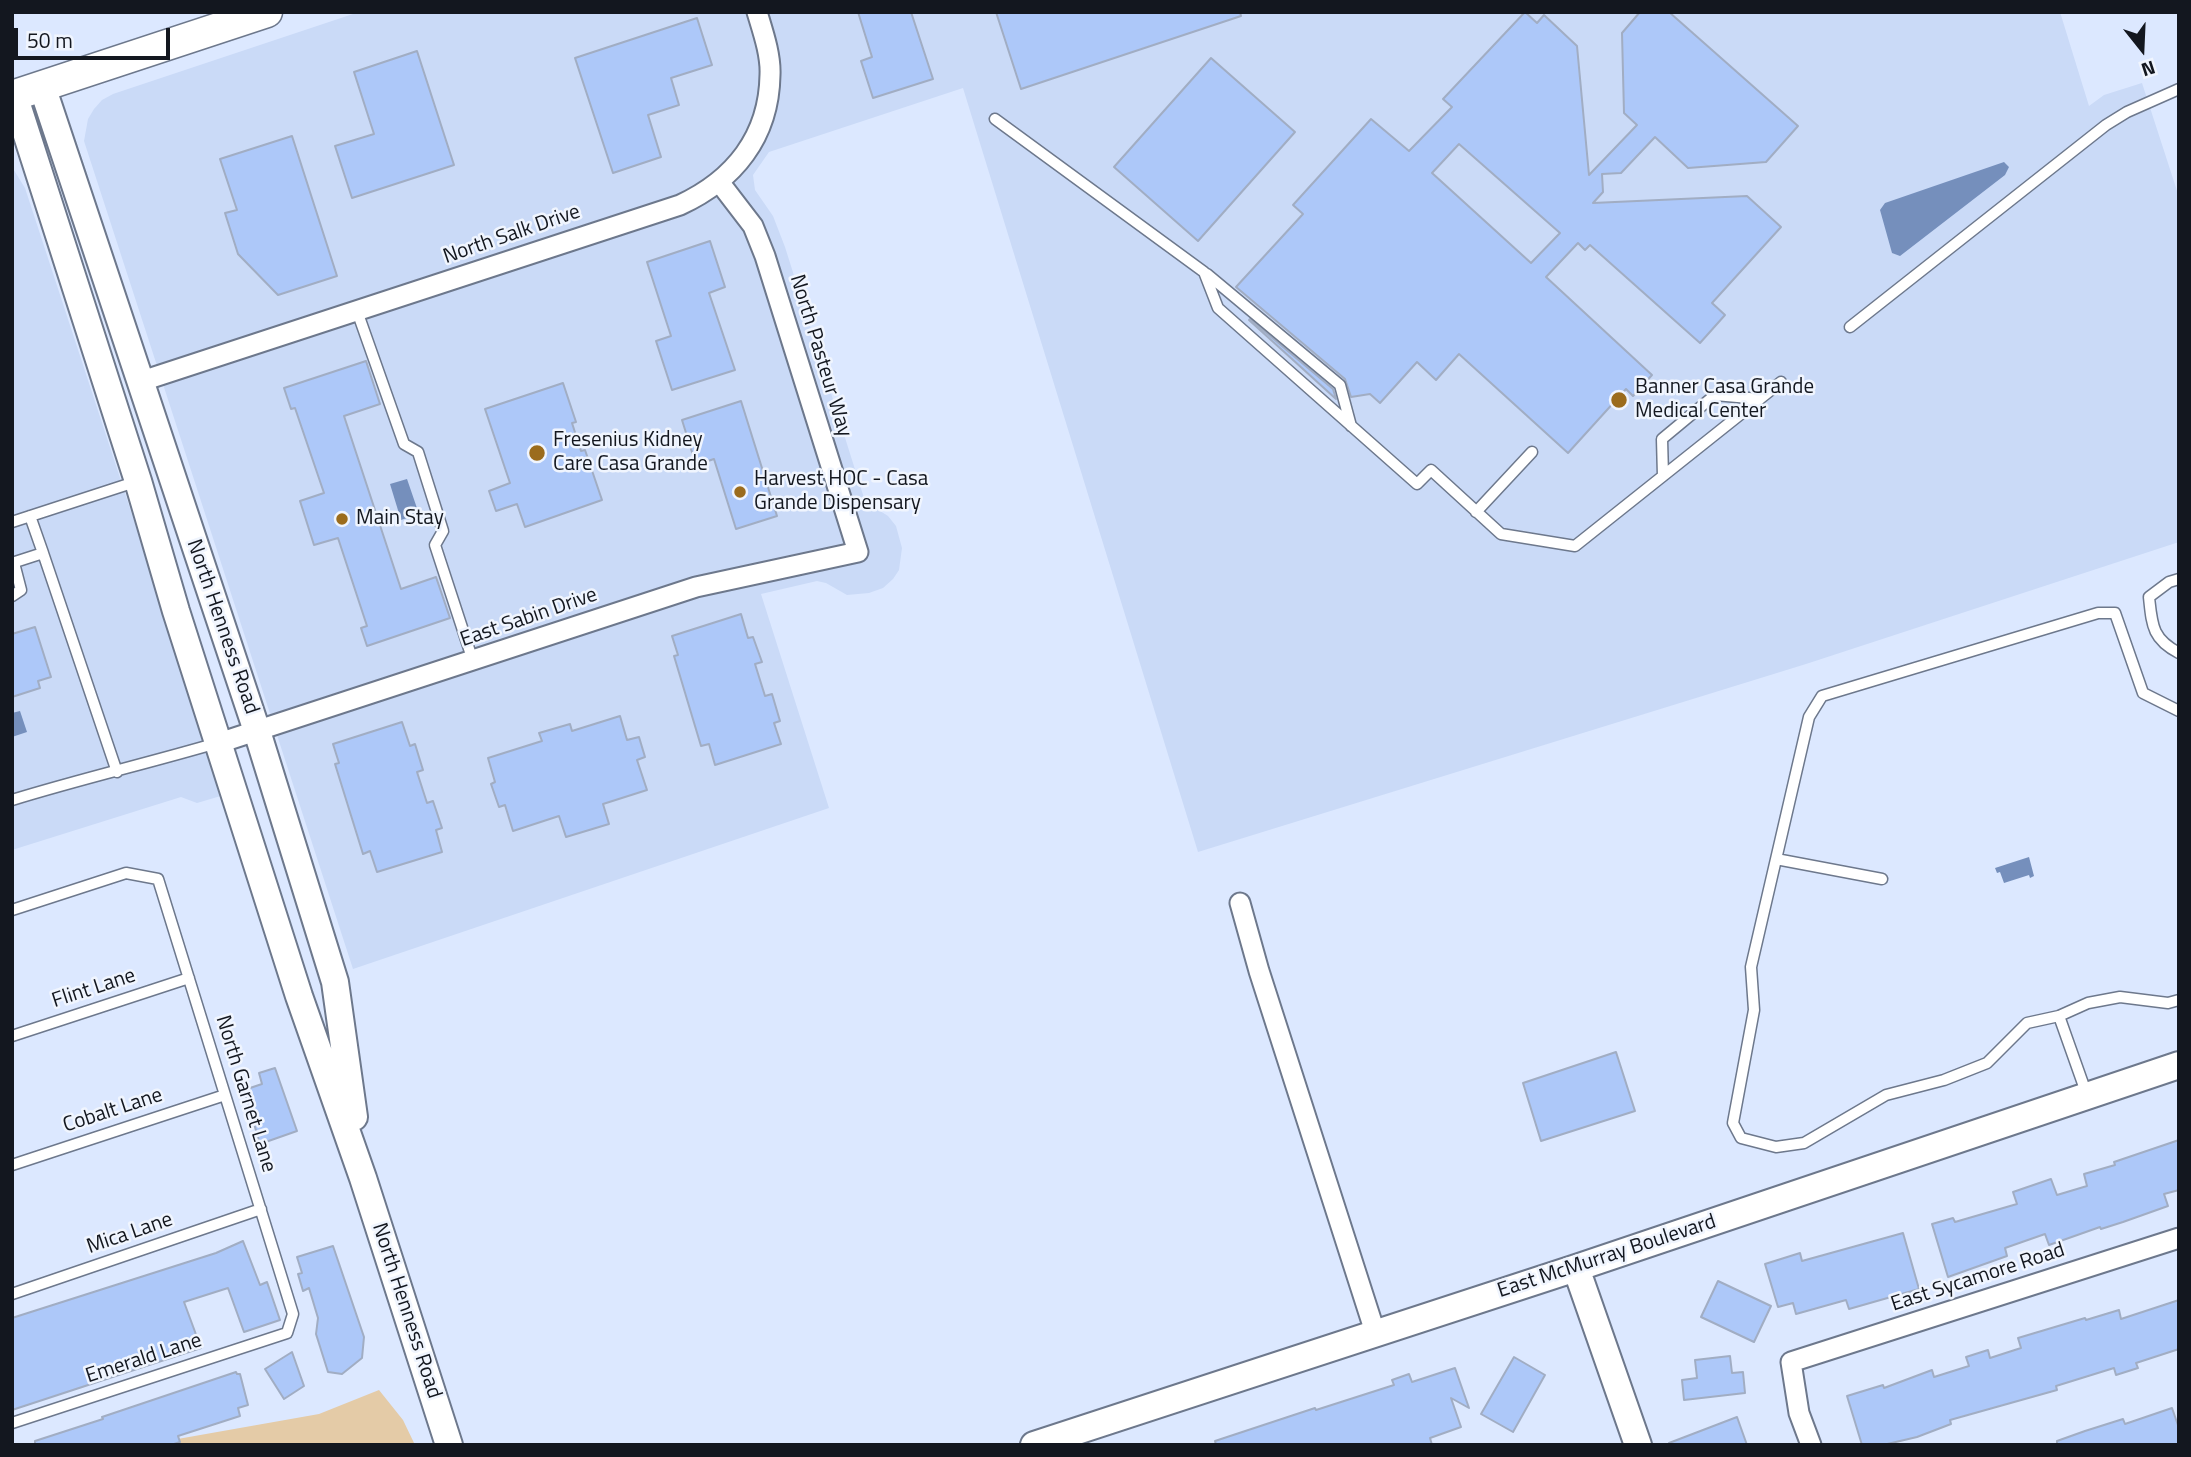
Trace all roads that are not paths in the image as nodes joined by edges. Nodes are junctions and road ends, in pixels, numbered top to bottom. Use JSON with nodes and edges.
{"nodes":[{"id":1,"x":267,"y":12,"type":"edge"},
{"id":2,"x":757,"y":12,"type":"edge"},
{"id":3,"x":42,"y":86,"type":"junction"},
{"id":4,"x":2179,"y":89,"type":"edge"},
{"id":5,"x":13,"y":95,"type":"edge"},
{"id":6,"x":995,"y":119,"type":"dead end"},
{"id":7,"x":720,"y":183,"type":"junction"},
{"id":8,"x":1204,"y":272,"type":"junction"},
{"id":9,"x":357,"y":311,"type":"junction"},
{"id":10,"x":1850,"y":327,"type":"dead end"},
{"id":11,"x":139,"y":382,"type":"junction"},
{"id":12,"x":1781,"y":382,"type":"dead end"},
{"id":13,"x":1760,"y":399,"type":"junction"},
{"id":14,"x":1351,"y":426,"type":"junction"},
{"id":15,"x":1532,"y":452,"type":"dead end"},
{"id":16,"x":1663,"y":476,"type":"junction"},
{"id":17,"x":138,"y":481,"type":"junction"},
{"id":18,"x":1476,"y":512,"type":"junction"},
{"id":19,"x":30,"y":516,"type":"junction"},
{"id":20,"x":12,"y":522,"type":"edge"},
{"id":21,"x":858,"y":552,"type":"joint"},
{"id":22,"x":43,"y":554,"type":"junction"},
{"id":23,"x":13,"y":563,"type":"edge"},
{"id":24,"x":2179,"y":579,"type":"edge"},
{"id":25,"x":12,"y":596,"type":"edge"},
{"id":26,"x":2179,"y":653,"type":"edge"},
{"id":27,"x":473,"y":661,"type":"junction"},
{"id":28,"x":2179,"y":711,"type":"edge"},
{"id":29,"x":257,"y":731,"type":"junction"},
{"id":30,"x":219,"y":743,"type":"junction"},
{"id":31,"x":117,"y":772,"type":"junction"},
{"id":32,"x":12,"y":800,"type":"edge"},
{"id":33,"x":1776,"y":859,"type":"junction"},
{"id":34,"x":1882,"y":879,"type":"dead end"},
{"id":35,"x":1240,"y":903,"type":"dead end"},
{"id":36,"x":12,"y":910,"type":"edge"},
{"id":37,"x":189,"y":978,"type":"junction"},
{"id":38,"x":2179,"y":1000,"type":"edge"},
{"id":39,"x":2059,"y":1016,"type":"junction"},
{"id":40,"x":12,"y":1036,"type":"edge"},
{"id":41,"x":2179,"y":1065,"type":"edge"},
{"id":42,"x":225,"y":1095,"type":"junction"},
{"id":43,"x":2087,"y":1096,"type":"junction"},
{"id":44,"x":12,"y":1165,"type":"edge"},
{"id":45,"x":363,"y":1178,"type":"junction"},
{"id":46,"x":261,"y":1209,"type":"junction"},
{"id":47,"x":2179,"y":1238,"type":"edge"},
{"id":48,"x":1576,"y":1268,"type":"junction"},
{"id":49,"x":12,"y":1294,"type":"edge"},
{"id":50,"x":1375,"y":1332,"type":"junction"},
{"id":51,"x":287,"y":1333,"type":"joint"},
{"id":52,"x":12,"y":1423,"type":"edge"},
{"id":53,"x":1039,"y":1444,"type":"edge"},
{"id":54,"x":449,"y":1445,"type":"edge"},
{"id":55,"x":1638,"y":1445,"type":"edge"},
{"id":56,"x":1811,"y":1445,"type":"edge"}],
"edges":[{"from":1,"to":3,"type":"main road"},
{"from":2,"to":7,"type":"street","name":"North Salk Drive"},
{"from":3,"to":5,"type":"main road"},
{"from":3,"to":11,"type":"street","name":"North Henness Road"},
{"from":4,"to":10,"type":"lane"},
{"from":5,"to":17,"type":"street","name":"North Henness Road"},
{"from":6,"to":8,"type":"lane"},
{"from":7,"to":9,"type":"street","name":"North Salk Drive"},
{"from":7,"to":21,"type":"street","name":"North Pasteur Way"},
{"from":8,"to":14,"type":"lane"},
{"from":8,"to":14,"type":"lane"},
{"from":9,"to":11,"type":"street","name":"North Salk Drive"},
{"from":9,"to":27,"type":"lane"},
{"from":11,"to":29,"type":"street","name":"North Henness Road"},
{"from":12,"to":13,"type":"lane"},
{"from":13,"to":16,"type":"lane"},
{"from":13,"to":16,"type":"lane"},
{"from":14,"to":18,"type":"lane"},
{"from":15,"to":18,"type":"lane"},
{"from":16,"to":18,"type":"lane"},
{"from":17,"to":19,"type":"lane"},
{"from":17,"to":30,"type":"street","name":"North Henness Road"},
{"from":19,"to":20,"type":"lane"},
{"from":19,"to":22,"type":"lane"},
{"from":21,"to":27,"type":"street","name":"East Sabin Drive"},
{"from":22,"to":23,"type":"lane"},
{"from":22,"to":31,"type":"lane"},
{"from":23,"to":25,"type":"lane"},
{"from":24,"to":26,"type":"lane"},
{"from":27,"to":29,"type":"street","name":"East Sabin Drive"},
{"from":28,"to":33,"type":"lane"},
{"from":29,"to":30,"type":"street","name":"East Sabin Drive"},
{"from":29,"to":45,"type":"street","name":"North Henness Road"},
{"from":30,"to":31,"type":"lane"},
{"from":30,"to":45,"type":"street","name":"North Henness Road"},
{"from":31,"to":32,"type":"lane"},
{"from":33,"to":34,"type":"lane"},
{"from":33,"to":39,"type":"lane"},
{"from":35,"to":50,"type":"street"},
{"from":36,"to":37,"type":"lane","name":"North Garnet Lane"},
{"from":37,"to":40,"type":"lane","name":"Flint Lane"},
{"from":37,"to":42,"type":"lane","name":"North Garnet Lane"},
{"from":38,"to":39,"type":"lane"},
{"from":39,"to":43,"type":"lane"},
{"from":41,"to":43,"type":"street","name":"East McMurray Boulevard"},
{"from":42,"to":44,"type":"lane","name":"Cobalt Lane"},
{"from":42,"to":46,"type":"lane","name":"North Garnet Lane"},
{"from":43,"to":48,"type":"street","name":"East McMurray Boulevard"},
{"from":45,"to":54,"type":"street","name":"North Henness Road"},
{"from":46,"to":49,"type":"lane","name":"Mica Lane"},
{"from":46,"to":51,"type":"lane","name":"North Garnet Lane"},
{"from":47,"to":56,"type":"street","name":"East Sycamore Road"},
{"from":48,"to":50,"type":"street","name":"East McMurray Boulevard"},
{"from":48,"to":55,"type":"street"},
{"from":50,"to":53,"type":"street","name":"East McMurray Boulevard"},
{"from":51,"to":52,"type":"lane","name":"Emerald Lane"}]}
